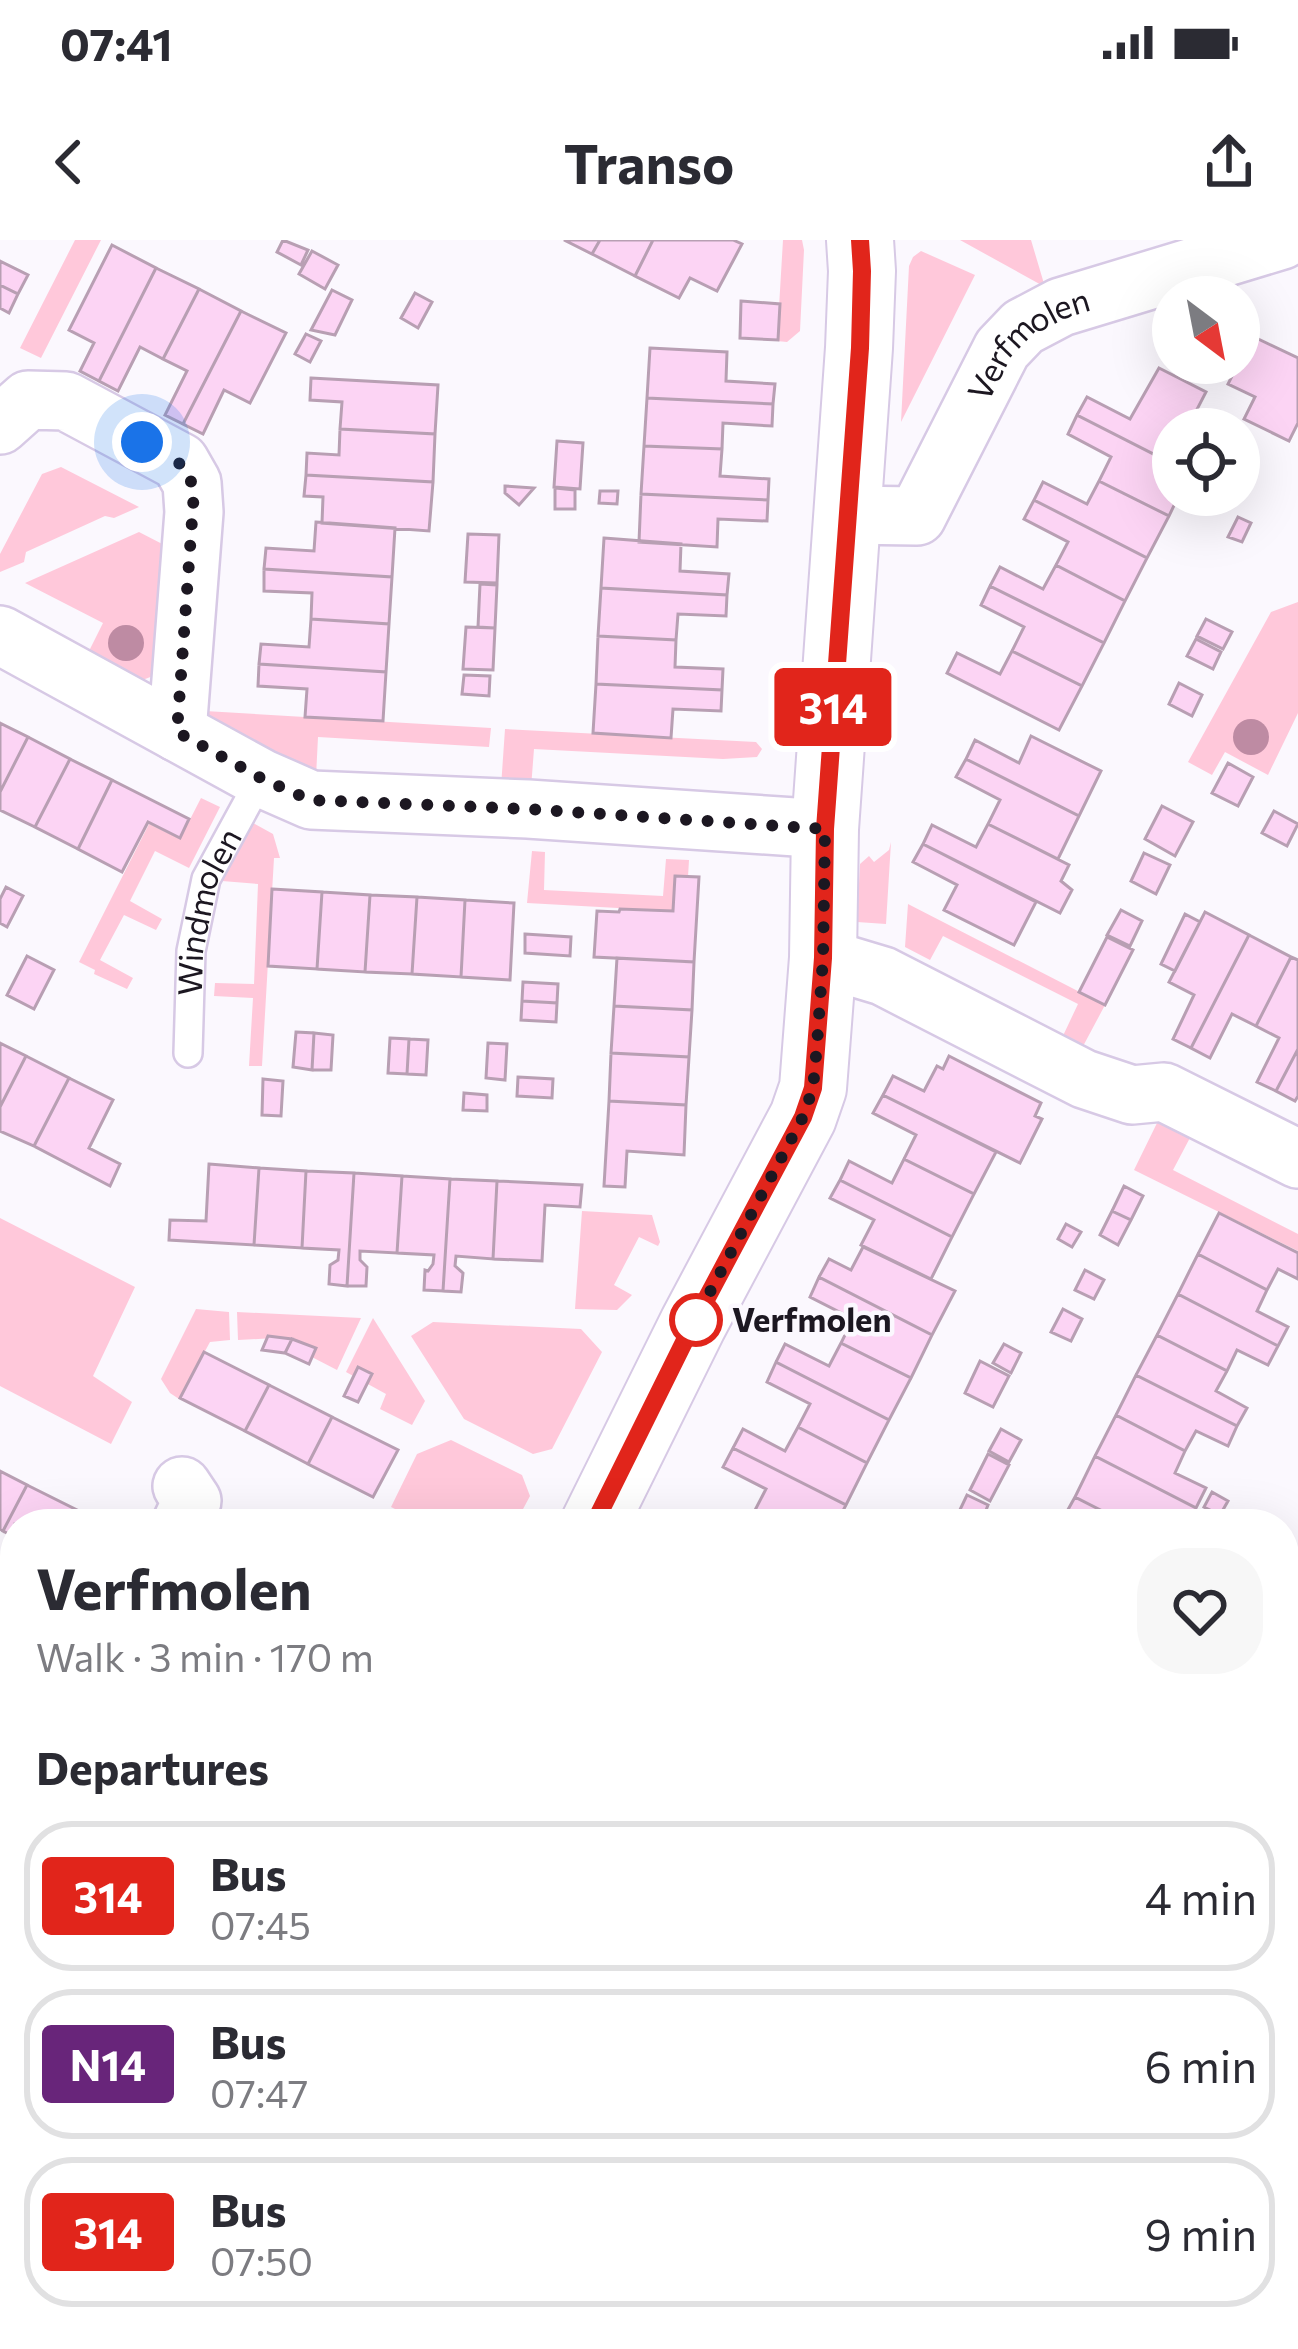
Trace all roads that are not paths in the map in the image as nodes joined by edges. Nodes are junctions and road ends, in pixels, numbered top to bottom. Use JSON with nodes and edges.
{"nodes":[{"id":1,"x":860,"y":240,"type":"edge"},
{"id":2,"x":1282,"y":240,"type":"edge"},
{"id":3,"x":0,"y":425,"type":"edge"},
{"id":4,"x":846,"y":515,"type":"junction"},
{"id":5,"x":0,"y":635,"type":"edge"},
{"id":6,"x":177,"y":732,"type":"junction"},
{"id":7,"x":261,"y":778,"type":"junction"},
{"id":8,"x":825,"y":829,"type":"junction"},
{"id":9,"x":823,"y":958,"type":"junction"},
{"id":10,"x":188,"y":1053,"type":"dead end"},
{"id":11,"x":1298,"y":1159,"type":"edge"},
{"id":12,"x":600,"y":1509,"type":"edge"}],
"edges":[{"from":1,"to":4,"type":"street"},
{"from":2,"to":4,"type":"street","name":"Verfmolen"},
{"from":3,"to":6,"type":"street"},
{"from":4,"to":8,"type":"street"},
{"from":5,"to":6,"type":"street"},
{"from":6,"to":7,"type":"street"},
{"from":7,"to":8,"type":"street"},
{"from":7,"to":10,"type":"lane","name":"Windmolen"},
{"from":8,"to":9,"type":"street"},
{"from":9,"to":11,"type":"street"},
{"from":9,"to":12,"type":"street"}]}
